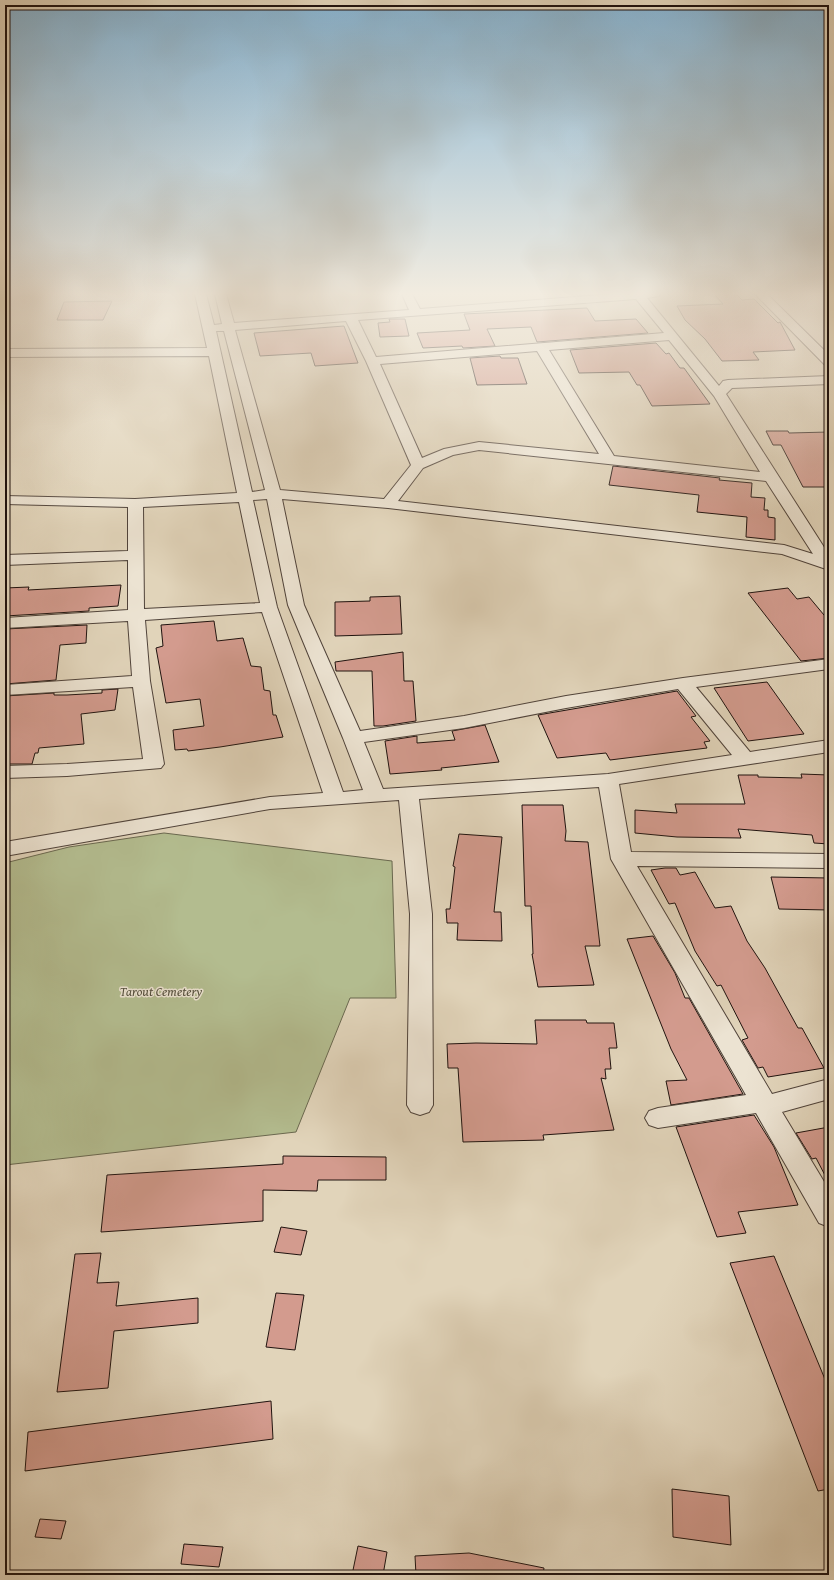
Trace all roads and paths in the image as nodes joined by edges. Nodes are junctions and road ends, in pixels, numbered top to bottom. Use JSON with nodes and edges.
{"nodes":[{"id":1,"x":217,"y":368,"type":"edge"},
{"id":2,"x":239,"y":368,"type":"edge"},
{"id":3,"x":375,"y":368,"type":"edge"},
{"id":4,"x":553,"y":368,"type":"edge"},
{"id":5,"x":698,"y":368,"type":"edge"},
{"id":6,"x":829,"y":380,"type":"edge"},
{"id":7,"x":719,"y":394,"type":"junction"},
{"id":8,"x":609,"y":460,"type":"junction"},
{"id":9,"x":418,"y":466,"type":"junction"},
{"id":10,"x":771,"y":477,"type":"junction"},
{"id":11,"x":272,"y":494,"type":"junction"},
{"id":12,"x":245,"y":497,"type":"junction"},
{"id":13,"x":5,"y":500,"type":"edge"},
{"id":14,"x":135,"y":503,"type":"junction"},
{"id":15,"x":388,"y":504,"type":"junction"},
{"id":16,"x":136,"y":555,"type":"junction"},
{"id":17,"x":5,"y":560,"type":"edge"},
{"id":18,"x":828,"y":565,"type":"edge"},
{"id":19,"x":269,"y":607,"type":"junction"},
{"id":20,"x":136,"y":615,"type":"junction"},
{"id":21,"x":5,"y":623,"type":"edge"},
{"id":22,"x":829,"y":664,"type":"edge"},
{"id":23,"x":141,"y":681,"type":"junction"},
{"id":24,"x":683,"y":683,"type":"junction"},
{"id":25,"x":5,"y":690,"type":"edge"},
{"id":26,"x":353,"y":738,"type":"junction"},
{"id":27,"x":829,"y":746,"type":"edge"},
{"id":28,"x":745,"y":759,"type":"junction"},
{"id":29,"x":5,"y":772,"type":"edge"},
{"id":30,"x":608,"y":780,"type":"junction"},
{"id":31,"x":408,"y":793,"type":"junction"},
{"id":32,"x":376,"y":795,"type":"junction"},
{"id":33,"x":335,"y":798,"type":"junction"},
{"id":34,"x":5,"y":849,"type":"edge"},
{"id":35,"x":622,"y":859,"type":"junction"},
{"id":36,"x":829,"y":861,"type":"edge"},
{"id":37,"x":829,"y":1089,"type":"edge"},
{"id":38,"x":764,"y":1104,"type":"junction"},
{"id":39,"x":420,"y":1105,"type":"dead end"},
{"id":40,"x":658,"y":1118,"type":"dead end"},
{"id":41,"x":829,"y":1215,"type":"edge"}],
"edges":[{"from":1,"to":12,"type":"street"},
{"from":2,"to":11,"type":"street"},
{"from":3,"to":9,"type":"street"},
{"from":4,"to":8,"type":"street"},
{"from":5,"to":7,"type":"street"},
{"from":6,"to":7,"type":"street"},
{"from":7,"to":10,"type":"street"},
{"from":8,"to":9,"type":"street"},
{"from":8,"to":10,"type":"street"},
{"from":9,"to":15,"type":"street"},
{"from":10,"to":18,"type":"street"},
{"from":11,"to":12,"type":"street"},
{"from":11,"to":15,"type":"street"},
{"from":11,"to":26,"type":"street"},
{"from":12,"to":14,"type":"street"},
{"from":12,"to":19,"type":"street"},
{"from":13,"to":14,"type":"street"},
{"from":14,"to":16,"type":"street"},
{"from":15,"to":18,"type":"street"},
{"from":16,"to":17,"type":"street"},
{"from":16,"to":20,"type":"street"},
{"from":19,"to":20,"type":"street"},
{"from":19,"to":33,"type":"street"},
{"from":20,"to":21,"type":"street"},
{"from":20,"to":23,"type":"street"},
{"from":22,"to":24,"type":"street"},
{"from":23,"to":25,"type":"street"},
{"from":23,"to":29,"type":"street"},
{"from":24,"to":26,"type":"street"},
{"from":24,"to":28,"type":"street"},
{"from":26,"to":32,"type":"street"},
{"from":27,"to":28,"type":"street"},
{"from":28,"to":30,"type":"street"},
{"from":30,"to":31,"type":"street"},
{"from":30,"to":35,"type":"street"},
{"from":31,"to":32,"type":"street"},
{"from":31,"to":39,"type":"street"},
{"from":32,"to":33,"type":"street"},
{"from":33,"to":34,"type":"street"},
{"from":35,"to":36,"type":"street"},
{"from":35,"to":38,"type":"street"},
{"from":37,"to":38,"type":"street"},
{"from":38,"to":40,"type":"street"},
{"from":38,"to":41,"type":"street"}]}
